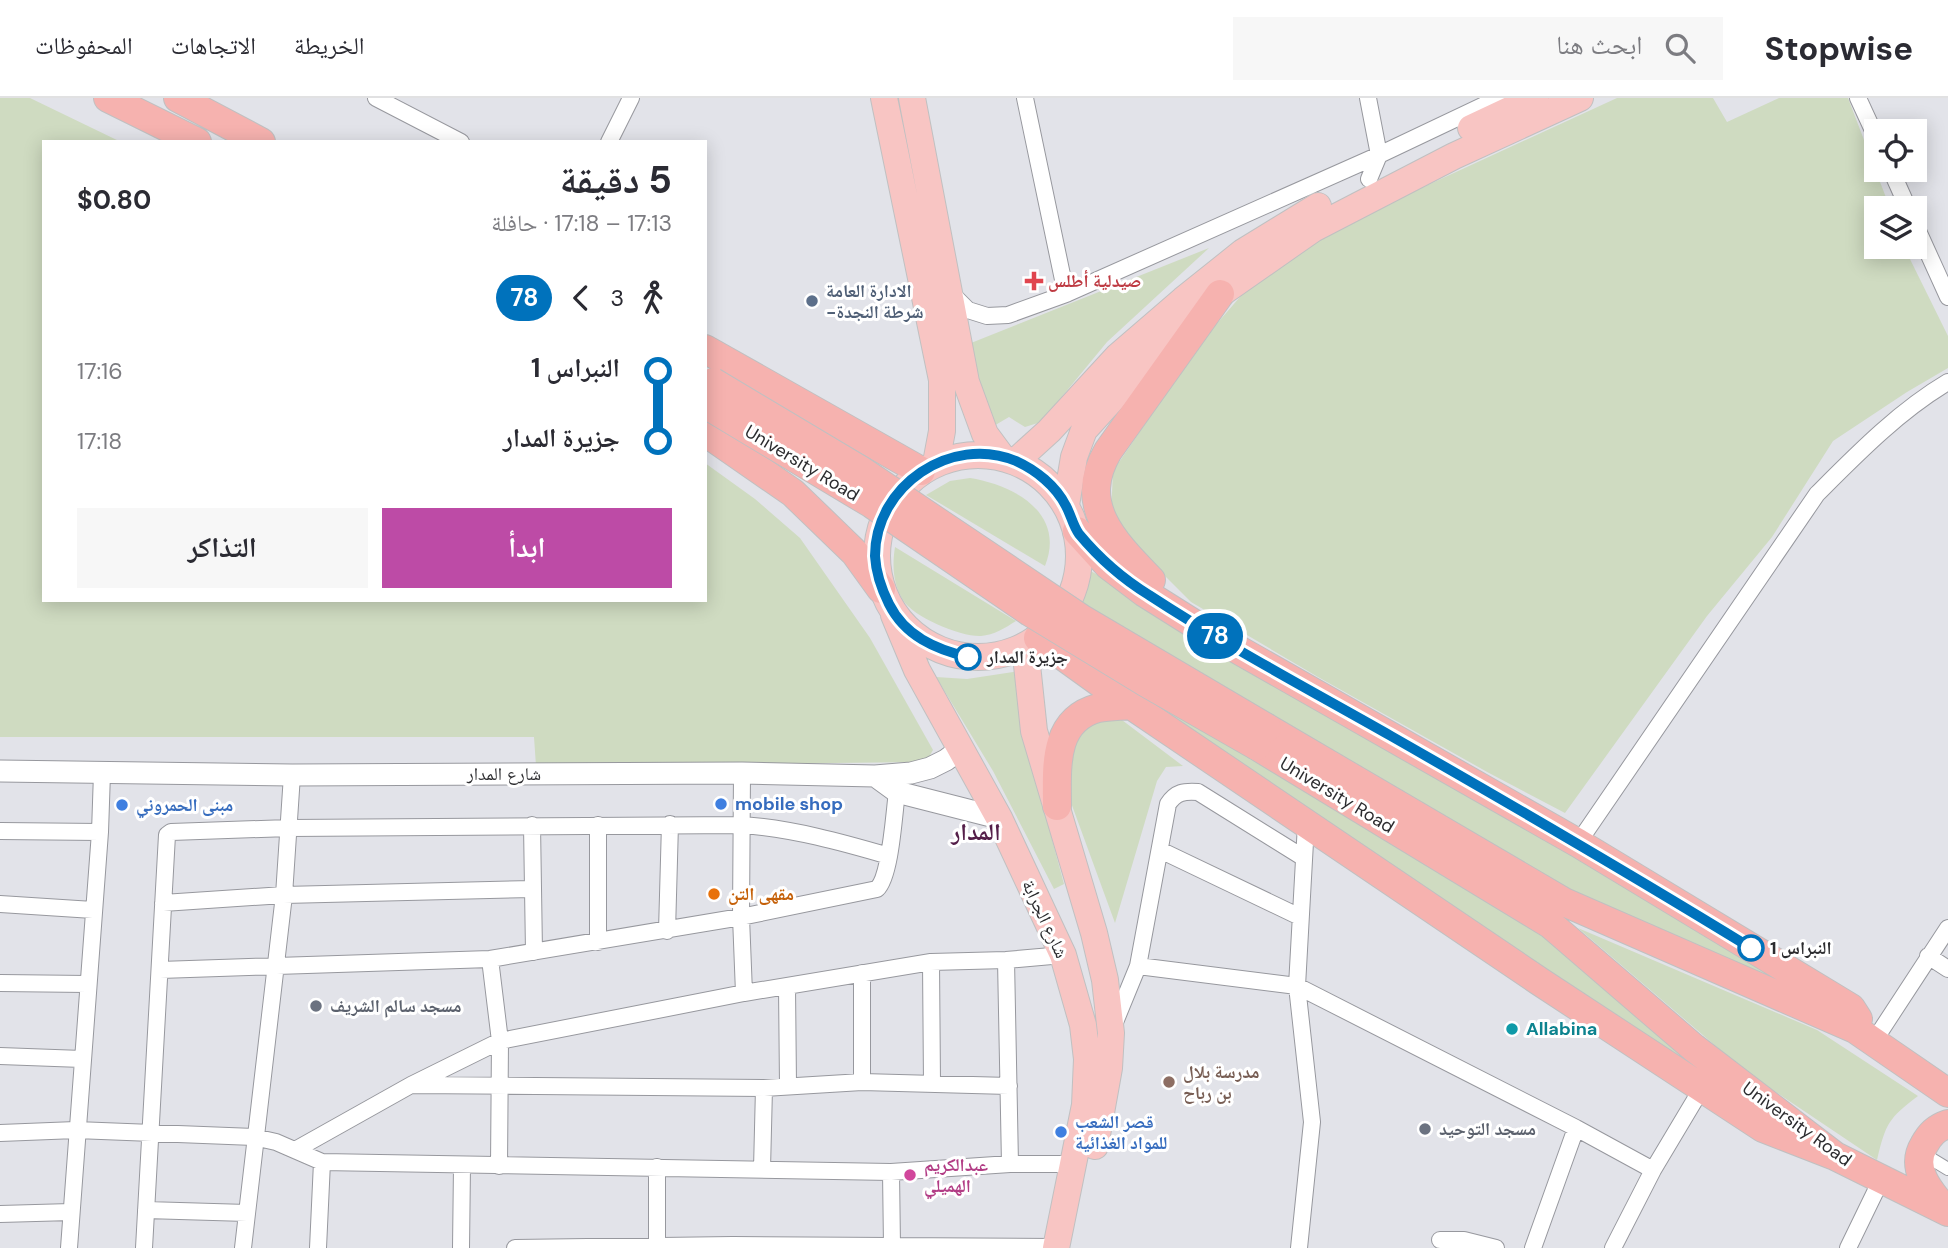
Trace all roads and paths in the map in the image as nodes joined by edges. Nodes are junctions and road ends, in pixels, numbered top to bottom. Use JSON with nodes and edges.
{"nodes":[{"id":1,"x":108,"y":98,"type":"edge"},
{"id":2,"x":178,"y":98,"type":"edge"},
{"id":3,"x":631,"y":98,"type":"edge"},
{"id":4,"x":884,"y":98,"type":"edge"},
{"id":5,"x":912,"y":98,"type":"edge"},
{"id":6,"x":1026,"y":98,"type":"edge"},
{"id":7,"x":1368,"y":98,"type":"edge"},
{"id":8,"x":1499,"y":98,"type":"edge"},
{"id":9,"x":1535,"y":98,"type":"edge"},
{"id":10,"x":1580,"y":98,"type":"edge"},
{"id":11,"x":1858,"y":98,"type":"edge"},
{"id":12,"x":387,"y":100,"type":"edge"},
{"id":13,"x":1868,"y":119,"type":"edge"},
{"id":14,"x":193,"y":140,"type":"edge"},
{"id":15,"x":257,"y":140,"type":"edge"},
{"id":16,"x":457,"y":140,"type":"edge"},
{"id":17,"x":609,"y":140,"type":"edge"},
{"id":18,"x":1449,"y":148,"type":"junction"},
{"id":19,"x":1374,"y":167,"type":"junction"},
{"id":20,"x":1927,"y":251,"type":"edge"},
{"id":21,"x":947,"y":288,"type":"junction"},
{"id":22,"x":1066,"y":294,"type":"junction"},
{"id":23,"x":1220,"y":295,"type":"junction"},
{"id":24,"x":1948,"y":297,"type":"edge"},
{"id":25,"x":707,"y":350,"type":"edge"},
{"id":26,"x":1948,"y":382,"type":"edge"},
{"id":27,"x":708,"y":388,"type":"edge"},
{"id":28,"x":707,"y":433,"type":"edge"},
{"id":29,"x":1009,"y":459,"type":"junction"},
{"id":30,"x":928,"y":467,"type":"junction"},
{"id":31,"x":1071,"y":518,"type":"junction"},
{"id":32,"x":881,"y":589,"type":"junction"},
{"id":33,"x":894,"y":615,"type":"junction"},
{"id":34,"x":1207,"y":632,"type":"junction"},
{"id":35,"x":1031,"y":642,"type":"junction"},
{"id":36,"x":1131,"y":705,"type":"junction"},
{"id":37,"x":1262,"y":737,"type":"junction"},
{"id":38,"x":962,"y":748,"type":"junction"},
{"id":39,"x":0,"y":771,"type":"edge"},
{"id":40,"x":102,"y":773,"type":"junction"},
{"id":41,"x":743,"y":773,"type":"junction"},
{"id":42,"x":292,"y":775,"type":"junction"},
{"id":43,"x":875,"y":776,"type":"junction"},
{"id":44,"x":897,"y":792,"type":"junction"},
{"id":45,"x":1057,"y":806,"type":"junction"},
{"id":46,"x":999,"y":818,"type":"junction"},
{"id":47,"x":670,"y":824,"type":"junction"},
{"id":48,"x":1306,"y":824,"type":"junction"},
{"id":49,"x":532,"y":825,"type":"junction"},
{"id":50,"x":598,"y":825,"type":"junction"},
{"id":51,"x":743,"y":825,"type":"junction"},
{"id":52,"x":289,"y":828,"type":"junction"},
{"id":53,"x":0,"y":831,"type":"edge"},
{"id":54,"x":100,"y":832,"type":"junction"},
{"id":55,"x":1578,"y":843,"type":"junction"},
{"id":56,"x":1160,"y":850,"type":"junction"},
{"id":57,"x":889,"y":856,"type":"junction"},
{"id":58,"x":1304,"y":858,"type":"junction"},
{"id":59,"x":1075,"y":869,"type":"junction"},
{"id":60,"x":533,"y":889,"type":"junction"},
{"id":61,"x":1032,"y":891,"type":"junction"},
{"id":62,"x":284,"y":895,"type":"junction"},
{"id":63,"x":163,"y":903,"type":"junction"},
{"id":64,"x":0,"y":904,"type":"edge"},
{"id":65,"x":93,"y":910,"type":"junction"},
{"id":66,"x":1300,"y":916,"type":"junction"},
{"id":67,"x":741,"y":917,"type":"junction"},
{"id":68,"x":1948,"y":928,"type":"edge"},
{"id":69,"x":667,"y":931,"type":"junction"},
{"id":70,"x":598,"y":942,"type":"junction"},
{"id":71,"x":534,"y":952,"type":"junction"},
{"id":72,"x":1063,"y":955,"type":"junction"},
{"id":73,"x":1928,"y":956,"type":"junction"},
{"id":74,"x":490,"y":959,"type":"junction"},
{"id":75,"x":1006,"y":960,"type":"junction"},
{"id":76,"x":930,"y":962,"type":"junction"},
{"id":77,"x":275,"y":965,"type":"junction"},
{"id":78,"x":1138,"y":966,"type":"junction"},
{"id":79,"x":1948,"y":969,"type":"edge"},
{"id":80,"x":160,"y":970,"type":"junction"},
{"id":81,"x":862,"y":973,"type":"junction"},
{"id":82,"x":0,"y":983,"type":"edge"},
{"id":83,"x":88,"y":984,"type":"junction"},
{"id":84,"x":1297,"y":986,"type":"junction"},
{"id":85,"x":787,"y":987,"type":"junction"},
{"id":86,"x":744,"y":993,"type":"junction"},
{"id":87,"x":1111,"y":1033,"type":"junction"},
{"id":88,"x":1864,"y":1035,"type":"junction"},
{"id":89,"x":500,"y":1041,"type":"junction"},
{"id":90,"x":0,"y":1056,"type":"edge"},
{"id":91,"x":82,"y":1059,"type":"junction"},
{"id":92,"x":862,"y":1082,"type":"junction"},
{"id":93,"x":932,"y":1083,"type":"junction"},
{"id":94,"x":411,"y":1085,"type":"junction"},
{"id":95,"x":788,"y":1085,"type":"junction"},
{"id":96,"x":499,"y":1086,"type":"junction"},
{"id":97,"x":1009,"y":1086,"type":"junction"},
{"id":98,"x":764,"y":1088,"type":"junction"},
{"id":99,"x":1702,"y":1088,"type":"junction"},
{"id":100,"x":1948,"y":1093,"type":"edge"},
{"id":101,"x":1948,"y":1124,"type":"edge"},
{"id":102,"x":1576,"y":1128,"type":"junction"},
{"id":103,"x":76,"y":1130,"type":"junction"},
{"id":104,"x":151,"y":1131,"type":"junction"},
{"id":105,"x":1948,"y":1132,"type":"edge"},
{"id":106,"x":0,"y":1133,"type":"edge"},
{"id":107,"x":254,"y":1137,"type":"junction"},
{"id":108,"x":295,"y":1150,"type":"junction"},
{"id":109,"x":1922,"y":1153,"type":"junction"},
{"id":110,"x":1835,"y":1156,"type":"junction"},
{"id":111,"x":322,"y":1162,"type":"junction"},
{"id":112,"x":1010,"y":1164,"type":"junction"},
{"id":113,"x":1074,"y":1164,"type":"junction"},
{"id":114,"x":462,"y":1166,"type":"junction"},
{"id":115,"x":499,"y":1166,"type":"junction"},
{"id":116,"x":657,"y":1167,"type":"junction"},
{"id":117,"x":762,"y":1169,"type":"junction"},
{"id":118,"x":1948,"y":1169,"type":"edge"},
{"id":119,"x":1653,"y":1170,"type":"junction"},
{"id":120,"x":891,"y":1172,"type":"junction"},
{"id":121,"x":1881,"y":1180,"type":"junction"},
{"id":122,"x":1948,"y":1206,"type":"edge"},
{"id":123,"x":146,"y":1210,"type":"junction"},
{"id":124,"x":71,"y":1213,"type":"junction"},
{"id":125,"x":247,"y":1213,"type":"junction"},
{"id":126,"x":0,"y":1214,"type":"edge"},
{"id":127,"x":1440,"y":1240,"type":"dead end"},
{"id":128,"x":892,"y":1246,"type":"junction"},
{"id":129,"x":657,"y":1247,"type":"edge"},
{"id":130,"x":733,"y":1247,"type":"edge"},
{"id":131,"x":935,"y":1247,"type":"edge"},
{"id":132,"x":69,"y":1248,"type":"edge"},
{"id":133,"x":144,"y":1248,"type":"edge"},
{"id":134,"x":243,"y":1248,"type":"edge"},
{"id":135,"x":318,"y":1248,"type":"edge"},
{"id":136,"x":461,"y":1248,"type":"edge"},
{"id":137,"x":515,"y":1248,"type":"edge"},
{"id":138,"x":582,"y":1248,"type":"edge"},
{"id":139,"x":1056,"y":1248,"type":"edge"},
{"id":140,"x":1073,"y":1248,"type":"edge"},
{"id":141,"x":1299,"y":1248,"type":"edge"},
{"id":142,"x":1496,"y":1248,"type":"edge"},
{"id":143,"x":1533,"y":1248,"type":"edge"},
{"id":144,"x":1614,"y":1248,"type":"edge"},
{"id":145,"x":1848,"y":1248,"type":"edge"}],
"edges":[{"from":1,"to":14,"type":"highway"},
{"from":2,"to":15,"type":"highway"},
{"from":3,"to":17,"type":"street"},
{"from":4,"to":30,"type":"main road"},
{"from":5,"to":21,"type":"main road"},
{"from":6,"to":22,"type":"street"},
{"from":7,"to":19,"type":"street"},
{"from":8,"to":19,"type":"street"},
{"from":9,"to":18,"type":"main road"},
{"from":10,"to":18,"type":"main road"},
{"from":11,"to":13,"type":"street"},
{"from":12,"to":16,"type":"street"},
{"from":18,"to":19,"type":"main road"},
{"from":18,"to":23,"type":"main road"},
{"from":19,"to":22,"type":"street"},
{"from":19,"to":29,"type":"main road"},
{"from":20,"to":24,"type":"street"},
{"from":21,"to":22,"type":"street"},
{"from":21,"to":29,"type":"main road"},
{"from":23,"to":31,"type":"main road"},
{"from":23,"to":34,"type":"highway"},
{"from":25,"to":30,"type":"highway"},
{"from":26,"to":55,"type":"street"},
{"from":27,"to":37,"type":"highway","name":"University Road","bridge":true},
{"from":28,"to":32,"type":"highway"},
{"from":29,"to":30,"type":"main road"},
{"from":29,"to":31,"type":"main road"},
{"from":30,"to":32,"type":"main road"},
{"from":31,"to":34,"type":"highway"},
{"from":31,"to":35,"type":"main road"},
{"from":32,"to":33,"type":"main road"},
{"from":33,"to":35,"type":"main road"},
{"from":33,"to":38,"type":"main road","name":"شارع الجرابة"},
{"from":34,"to":55,"type":"highway"},
{"from":35,"to":36,"type":"highway"},
{"from":35,"to":45,"type":"main road","name":"شارع الجرابة"},
{"from":36,"to":45,"type":"highway"},
{"from":36,"to":48,"type":"highway"},
{"from":37,"to":88,"type":"highway","name":"University Road"},
{"from":37,"to":110,"type":"highway","name":"University Road"},
{"from":38,"to":43,"type":"street","name":"شارع المدار"},
{"from":38,"to":46,"type":"main road","name":"شارع الجرابة"},
{"from":39,"to":40,"type":"street","name":"شارع المدار"},
{"from":40,"to":42,"type":"street","name":"شارع المدار"},
{"from":40,"to":54,"type":"street"},
{"from":41,"to":42,"type":"street","name":"شارع المدار"},
{"from":41,"to":43,"type":"street","name":"شارع المدار"},
{"from":41,"to":51,"type":"street"},
{"from":42,"to":52,"type":"street"},
{"from":43,"to":44,"type":"street"},
{"from":44,"to":46,"type":"street"},
{"from":44,"to":57,"type":"street"},
{"from":45,"to":59,"type":"main road","name":"شارع الجرابة"},
{"from":46,"to":61,"type":"main road","name":"شارع الجرابة"},
{"from":47,"to":50,"type":"street"},
{"from":47,"to":51,"type":"street"},
{"from":47,"to":69,"type":"street"},
{"from":48,"to":58,"type":"street"},
{"from":48,"to":99,"type":"highway"},
{"from":49,"to":50,"type":"street"},
{"from":49,"to":52,"type":"street"},
{"from":49,"to":60,"type":"street"},
{"from":50,"to":70,"type":"street"},
{"from":51,"to":57,"type":"street"},
{"from":51,"to":67,"type":"street"},
{"from":52,"to":62,"type":"street"},
{"from":52,"to":63,"type":"street"},
{"from":53,"to":54,"type":"street"},
{"from":54,"to":65,"type":"street"},
{"from":55,"to":88,"type":"highway"},
{"from":56,"to":58,"type":"street"},
{"from":56,"to":66,"type":"street"},
{"from":56,"to":78,"type":"street"},
{"from":57,"to":67,"type":"street"},
{"from":58,"to":66,"type":"street"},
{"from":59,"to":61,"type":"main road"},
{"from":59,"to":87,"type":"main road","name":"شارع الجرابة"},
{"from":60,"to":62,"type":"street"},
{"from":60,"to":71,"type":"street"},
{"from":61,"to":72,"type":"main road","name":"شارع الجرابة"},
{"from":62,"to":63,"type":"street"},
{"from":62,"to":77,"type":"street"},
{"from":63,"to":80,"type":"street"},
{"from":64,"to":65,"type":"street"},
{"from":65,"to":83,"type":"street"},
{"from":66,"to":84,"type":"street"},
{"from":67,"to":69,"type":"street"},
{"from":67,"to":86,"type":"street"},
{"from":68,"to":73,"type":"street"},
{"from":69,"to":70,"type":"street"},
{"from":70,"to":71,"type":"street"},
{"from":71,"to":74,"type":"street"},
{"from":72,"to":75,"type":"street"},
{"from":72,"to":113,"type":"main road","name":"شارع الجرابة"},
{"from":73,"to":79,"type":"street"},
{"from":73,"to":88,"type":"street"},
{"from":74,"to":77,"type":"street"},
{"from":74,"to":89,"type":"street"},
{"from":75,"to":76,"type":"street"},
{"from":75,"to":97,"type":"street"},
{"from":76,"to":81,"type":"street"},
{"from":76,"to":93,"type":"street"},
{"from":77,"to":80,"type":"street"},
{"from":77,"to":107,"type":"street"},
{"from":78,"to":84,"type":"street"},
{"from":78,"to":87,"type":"street"},
{"from":80,"to":104,"type":"street"},
{"from":81,"to":85,"type":"street"},
{"from":81,"to":92,"type":"street"},
{"from":82,"to":83,"type":"street"},
{"from":83,"to":91,"type":"street"},
{"from":84,"to":102,"type":"street"},
{"from":84,"to":141,"type":"street"},
{"from":85,"to":86,"type":"street"},
{"from":85,"to":95,"type":"street"},
{"from":86,"to":89,"type":"street"},
{"from":87,"to":140,"type":"main road","name":"شارع الجرابة"},
{"from":88,"to":100,"type":"highway","name":"University Road"},
{"from":89,"to":94,"type":"street"},
{"from":89,"to":96,"type":"street"},
{"from":90,"to":91,"type":"street"},
{"from":91,"to":103,"type":"street"},
{"from":92,"to":93,"type":"street"},
{"from":92,"to":95,"type":"street"},
{"from":93,"to":97,"type":"street"},
{"from":94,"to":96,"type":"street"},
{"from":94,"to":108,"type":"street"},
{"from":95,"to":98,"type":"street"},
{"from":96,"to":98,"type":"street"},
{"from":96,"to":115,"type":"street"},
{"from":97,"to":112,"type":"street"},
{"from":98,"to":117,"type":"street"},
{"from":99,"to":110,"type":"highway"},
{"from":99,"to":119,"type":"street"},
{"from":101,"to":109,"type":"highway"},
{"from":102,"to":119,"type":"street"},
{"from":102,"to":143,"type":"street"},
{"from":103,"to":104,"type":"street"},
{"from":103,"to":106,"type":"street"},
{"from":103,"to":124,"type":"street"},
{"from":104,"to":107,"type":"street"},
{"from":104,"to":123,"type":"street"},
{"from":105,"to":109,"type":"street"},
{"from":107,"to":108,"type":"street"},
{"from":107,"to":125,"type":"street"},
{"from":108,"to":111,"type":"street"},
{"from":109,"to":118,"type":"street"},
{"from":109,"to":122,"type":"highway"},
{"from":110,"to":121,"type":"highway","name":"University Road"},
{"from":111,"to":114,"type":"street"},
{"from":111,"to":135,"type":"street"},
{"from":112,"to":113,"type":"street"},
{"from":112,"to":120,"type":"street"},
{"from":113,"to":139,"type":"main road","name":"شارع الجرابة"},
{"from":114,"to":115,"type":"street"},
{"from":114,"to":136,"type":"street"},
{"from":115,"to":116,"type":"street"},
{"from":116,"to":117,"type":"street"},
{"from":116,"to":129,"type":"street"},
{"from":117,"to":120,"type":"street"},
{"from":119,"to":144,"type":"street"},
{"from":120,"to":128,"type":"street"},
{"from":121,"to":122,"type":"highway","name":"University Road"},
{"from":121,"to":145,"type":"street"},
{"from":123,"to":125,"type":"street"},
{"from":123,"to":133,"type":"street"},
{"from":124,"to":126,"type":"street"},
{"from":124,"to":132,"type":"street"},
{"from":125,"to":134,"type":"street"},
{"from":127,"to":142,"type":"street"},
{"from":128,"to":130,"type":"street"},
{"from":128,"to":131,"type":"street"},
{"from":129,"to":130,"type":"street"},
{"from":129,"to":138,"type":"street"},
{"from":131,"to":139,"type":"street"},
{"from":137,"to":138,"type":"street"}]}
